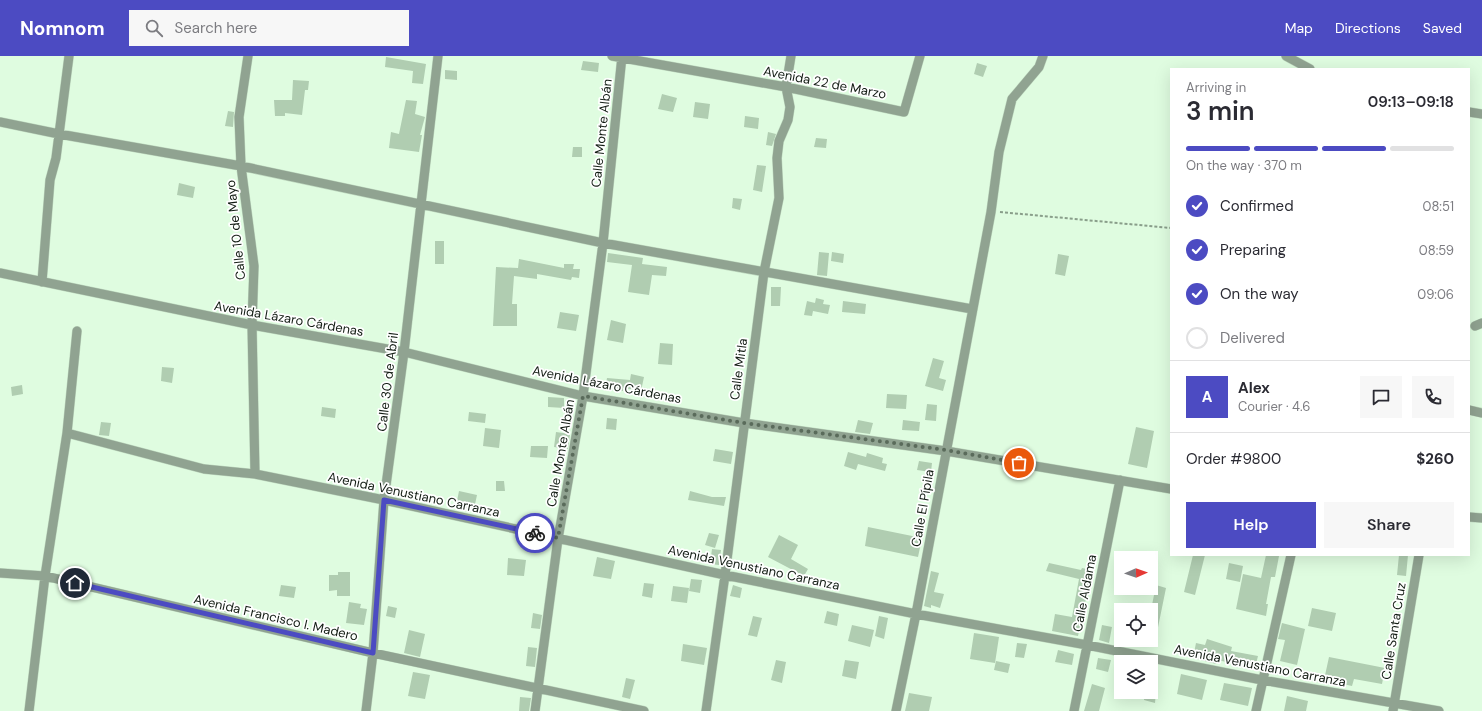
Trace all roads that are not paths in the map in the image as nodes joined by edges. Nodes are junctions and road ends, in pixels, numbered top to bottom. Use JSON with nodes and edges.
{"nodes":[{"id":1,"x":68,"y":56,"type":"edge"},
{"id":2,"x":248,"y":56,"type":"edge"},
{"id":3,"x":438,"y":56,"type":"edge"},
{"id":4,"x":612,"y":56,"type":"edge"},
{"id":5,"x":791,"y":56,"type":"edge"},
{"id":6,"x":920,"y":56,"type":"edge"},
{"id":7,"x":1043,"y":56,"type":"edge"},
{"id":8,"x":1286,"y":56,"type":"edge"},
{"id":9,"x":622,"y":57,"type":"edge"},
{"id":10,"x":1308,"y":68,"type":"edge"},
{"id":11,"x":786,"y":87,"type":"junction"},
{"id":12,"x":1470,"y":112,"type":"edge"},
{"id":13,"x":1482,"y":114,"type":"edge"},
{"id":14,"x":0,"y":122,"type":"edge"},
{"id":15,"x":59,"y":134,"type":"junction"},
{"id":16,"x":241,"y":166,"type":"junction"},
{"id":17,"x":421,"y":205,"type":"junction"},
{"id":18,"x":603,"y":243,"type":"junction"},
{"id":19,"x":764,"y":272,"type":"junction"},
{"id":20,"x":0,"y":273,"type":"edge"},
{"id":21,"x":42,"y":282,"type":"junction"},
{"id":22,"x":972,"y":308,"type":"junction"},
{"id":23,"x":1482,"y":323,"type":"edge"},
{"id":24,"x":252,"y":325,"type":"junction"},
{"id":25,"x":1482,"y":329,"type":"edge"},
{"id":26,"x":77,"y":331,"type":"dead end"},
{"id":27,"x":404,"y":352,"type":"junction"},
{"id":28,"x":583,"y":396,"type":"junction"},
{"id":29,"x":1470,"y":410,"type":"edge"},
{"id":30,"x":1482,"y":413,"type":"edge"},
{"id":31,"x":744,"y":423,"type":"junction"},
{"id":32,"x":67,"y":433,"type":"junction"},
{"id":33,"x":946,"y":450,"type":"junction"},
{"id":34,"x":255,"y":474,"type":"junction"},
{"id":35,"x":1120,"y":480,"type":"junction"},
{"id":36,"x":1170,"y":489,"type":"edge"},
{"id":37,"x":384,"y":500,"type":"junction"},
{"id":38,"x":1470,"y":517,"type":"edge"},
{"id":39,"x":1482,"y":518,"type":"edge"},
{"id":40,"x":558,"y":538,"type":"junction"},
{"id":41,"x":1291,"y":556,"type":"edge"},
{"id":42,"x":1419,"y":556,"type":"edge"},
{"id":43,"x":0,"y":573,"type":"edge"},
{"id":44,"x":726,"y":575,"type":"junction"},
{"id":45,"x":45,"y":576,"type":"junction"},
{"id":46,"x":916,"y":614,"type":"junction"},
{"id":47,"x":1088,"y":645,"type":"junction"},
{"id":48,"x":373,"y":653,"type":"junction"},
{"id":49,"x":1262,"y":680,"type":"junction"},
{"id":50,"x":538,"y":690,"type":"junction"},
{"id":51,"x":1393,"y":707,"type":"edge"},
{"id":52,"x":29,"y":711,"type":"edge"},
{"id":53,"x":366,"y":711,"type":"edge"},
{"id":54,"x":535,"y":711,"type":"edge"},
{"id":55,"x":644,"y":711,"type":"edge"},
{"id":56,"x":706,"y":711,"type":"edge"},
{"id":57,"x":896,"y":711,"type":"edge"},
{"id":58,"x":1074,"y":711,"type":"edge"},
{"id":59,"x":1256,"y":711,"type":"edge"},
{"id":60,"x":1439,"y":711,"type":"edge"}],
"edges":[{"from":1,"to":15,"type":"street"},
{"from":2,"to":16,"type":"street","name":"Calle 10 de Mayo"},
{"from":3,"to":17,"type":"street","name":"Calle 30 de Abril"},
{"from":4,"to":9,"type":"street","name":"Avenida 22 de Marzo"},
{"from":5,"to":11,"type":"street","name":"Calle Mitla"},
{"from":6,"to":11,"type":"street","name":"Avenida 22 de Marzo"},
{"from":7,"to":22,"type":"street","name":"Calle El Pípila"},
{"from":8,"to":10,"type":"street"},
{"from":9,"to":11,"type":"street","name":"Avenida 22 de Marzo"},
{"from":9,"to":18,"type":"street","name":"Calle Monte Albán"},
{"from":11,"to":19,"type":"street","name":"Calle Mitla"},
{"from":12,"to":13,"type":"street"},
{"from":14,"to":15,"type":"street"},
{"from":15,"to":16,"type":"street"},
{"from":15,"to":21,"type":"street"},
{"from":16,"to":17,"type":"street"},
{"from":16,"to":24,"type":"street","name":"Calle 10 de Mayo"},
{"from":17,"to":18,"type":"street"},
{"from":17,"to":27,"type":"street","name":"Calle 30 de Abril"},
{"from":18,"to":19,"type":"street"},
{"from":18,"to":28,"type":"street","name":"Calle Monte Albán"},
{"from":19,"to":22,"type":"street"},
{"from":19,"to":31,"type":"street","name":"Calle Mitla"},
{"from":20,"to":21,"type":"street","name":"Avenida Lázaro Cárdenas"},
{"from":21,"to":24,"type":"street","name":"Avenida Lázaro Cárdenas"},
{"from":22,"to":33,"type":"street","name":"Calle El Pípila"},
{"from":23,"to":25,"type":"street"},
{"from":24,"to":27,"type":"street","name":"Avenida Lázaro Cárdenas"},
{"from":24,"to":34,"type":"street","name":"Calle 10 de Mayo"},
{"from":26,"to":32,"type":"street"},
{"from":27,"to":28,"type":"street","name":"Avenida Lázaro Cárdenas"},
{"from":27,"to":37,"type":"street","name":"Calle 30 de Abril"},
{"from":28,"to":31,"type":"street","name":"Avenida Lázaro Cárdenas"},
{"from":28,"to":40,"type":"street","name":"Calle Monte Albán"},
{"from":29,"to":30,"type":"street"},
{"from":31,"to":33,"type":"street","name":"Avenida Lázaro Cárdenas"},
{"from":31,"to":44,"type":"street","name":"Calle Mitla"},
{"from":32,"to":34,"type":"street","name":"Avenida Venustiano Carranza"},
{"from":32,"to":45,"type":"street"},
{"from":33,"to":35,"type":"street","name":"Avenida Lázaro Cárdenas"},
{"from":33,"to":46,"type":"street","name":"Calle El Pípila"},
{"from":34,"to":37,"type":"street","name":"Avenida Venustiano Carranza"},
{"from":35,"to":36,"type":"street","name":"Avenida Lázaro Cárdenas"},
{"from":35,"to":47,"type":"street","name":"Calle Aldama"},
{"from":37,"to":40,"type":"street","name":"Avenida Venustiano Carranza"},
{"from":37,"to":48,"type":"street","name":"Calle 30 de Abril"},
{"from":38,"to":39,"type":"street"},
{"from":40,"to":44,"type":"street","name":"Avenida Venustiano Carranza"},
{"from":40,"to":50,"type":"street","name":"Calle Monte Albán"},
{"from":41,"to":49,"type":"street"},
{"from":42,"to":51,"type":"street","name":"Calle Santa Cruz"},
{"from":43,"to":45,"type":"street","name":"Avenida Francisco I. Madero"},
{"from":44,"to":46,"type":"street","name":"Avenida Venustiano Carranza"},
{"from":44,"to":56,"type":"street","name":"Calle Mitla"},
{"from":45,"to":48,"type":"street","name":"Avenida Francisco I. Madero"},
{"from":45,"to":52,"type":"street"},
{"from":46,"to":47,"type":"street","name":"Avenida Venustiano Carranza"},
{"from":46,"to":57,"type":"street","name":"Calle El Pípila"},
{"from":47,"to":49,"type":"street","name":"Avenida Venustiano Carranza"},
{"from":47,"to":58,"type":"street","name":"Calle Aldama"},
{"from":48,"to":50,"type":"street","name":"Avenida Francisco I. Madero"},
{"from":48,"to":53,"type":"street","name":"Calle 30 de Abril"},
{"from":49,"to":51,"type":"street","name":"Avenida Venustiano Carranza"},
{"from":49,"to":59,"type":"street"},
{"from":50,"to":54,"type":"street","name":"Calle Monte Albán"},
{"from":50,"to":55,"type":"street","name":"Avenida Francisco I. Madero"},
{"from":51,"to":60,"type":"street","name":"Avenida Venustiano Carranza"}]}
